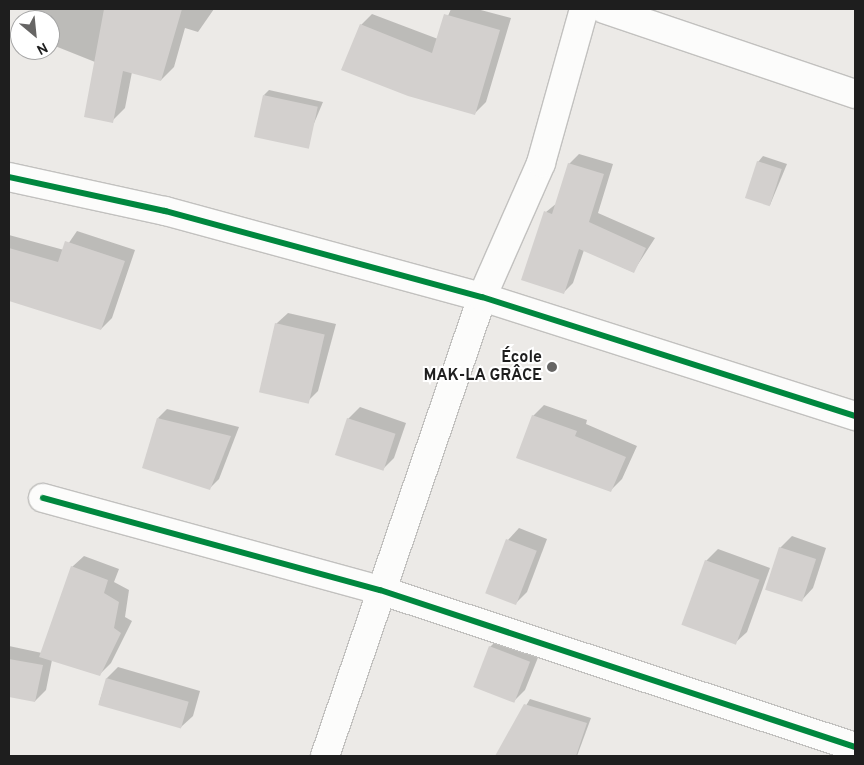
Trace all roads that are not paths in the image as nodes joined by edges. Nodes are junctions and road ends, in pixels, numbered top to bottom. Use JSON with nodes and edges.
{"nodes":[{"id":1,"x":584,"y":9,"type":"edge"},
{"id":2,"x":604,"y":9,"type":"edge"},
{"id":3,"x":855,"y":94,"type":"edge"},
{"id":4,"x":9,"y":177,"type":"edge"},
{"id":5,"x":482,"y":298,"type":"junction"},
{"id":6,"x":855,"y":416,"type":"edge"},
{"id":7,"x":43,"y":498,"type":"dead end"},
{"id":8,"x":380,"y":590,"type":"junction"},
{"id":9,"x":855,"y":747,"type":"edge"},
{"id":10,"x":325,"y":756,"type":"edge"}],
"edges":[{"from":1,"to":5,"type":"street"},
{"from":2,"to":3,"type":"street"},
{"from":4,"to":5,"type":"street"},
{"from":5,"to":6,"type":"street"},
{"from":5,"to":8,"type":"street"},
{"from":7,"to":8,"type":"street"},
{"from":8,"to":9,"type":"street"},
{"from":8,"to":10,"type":"street"}]}
